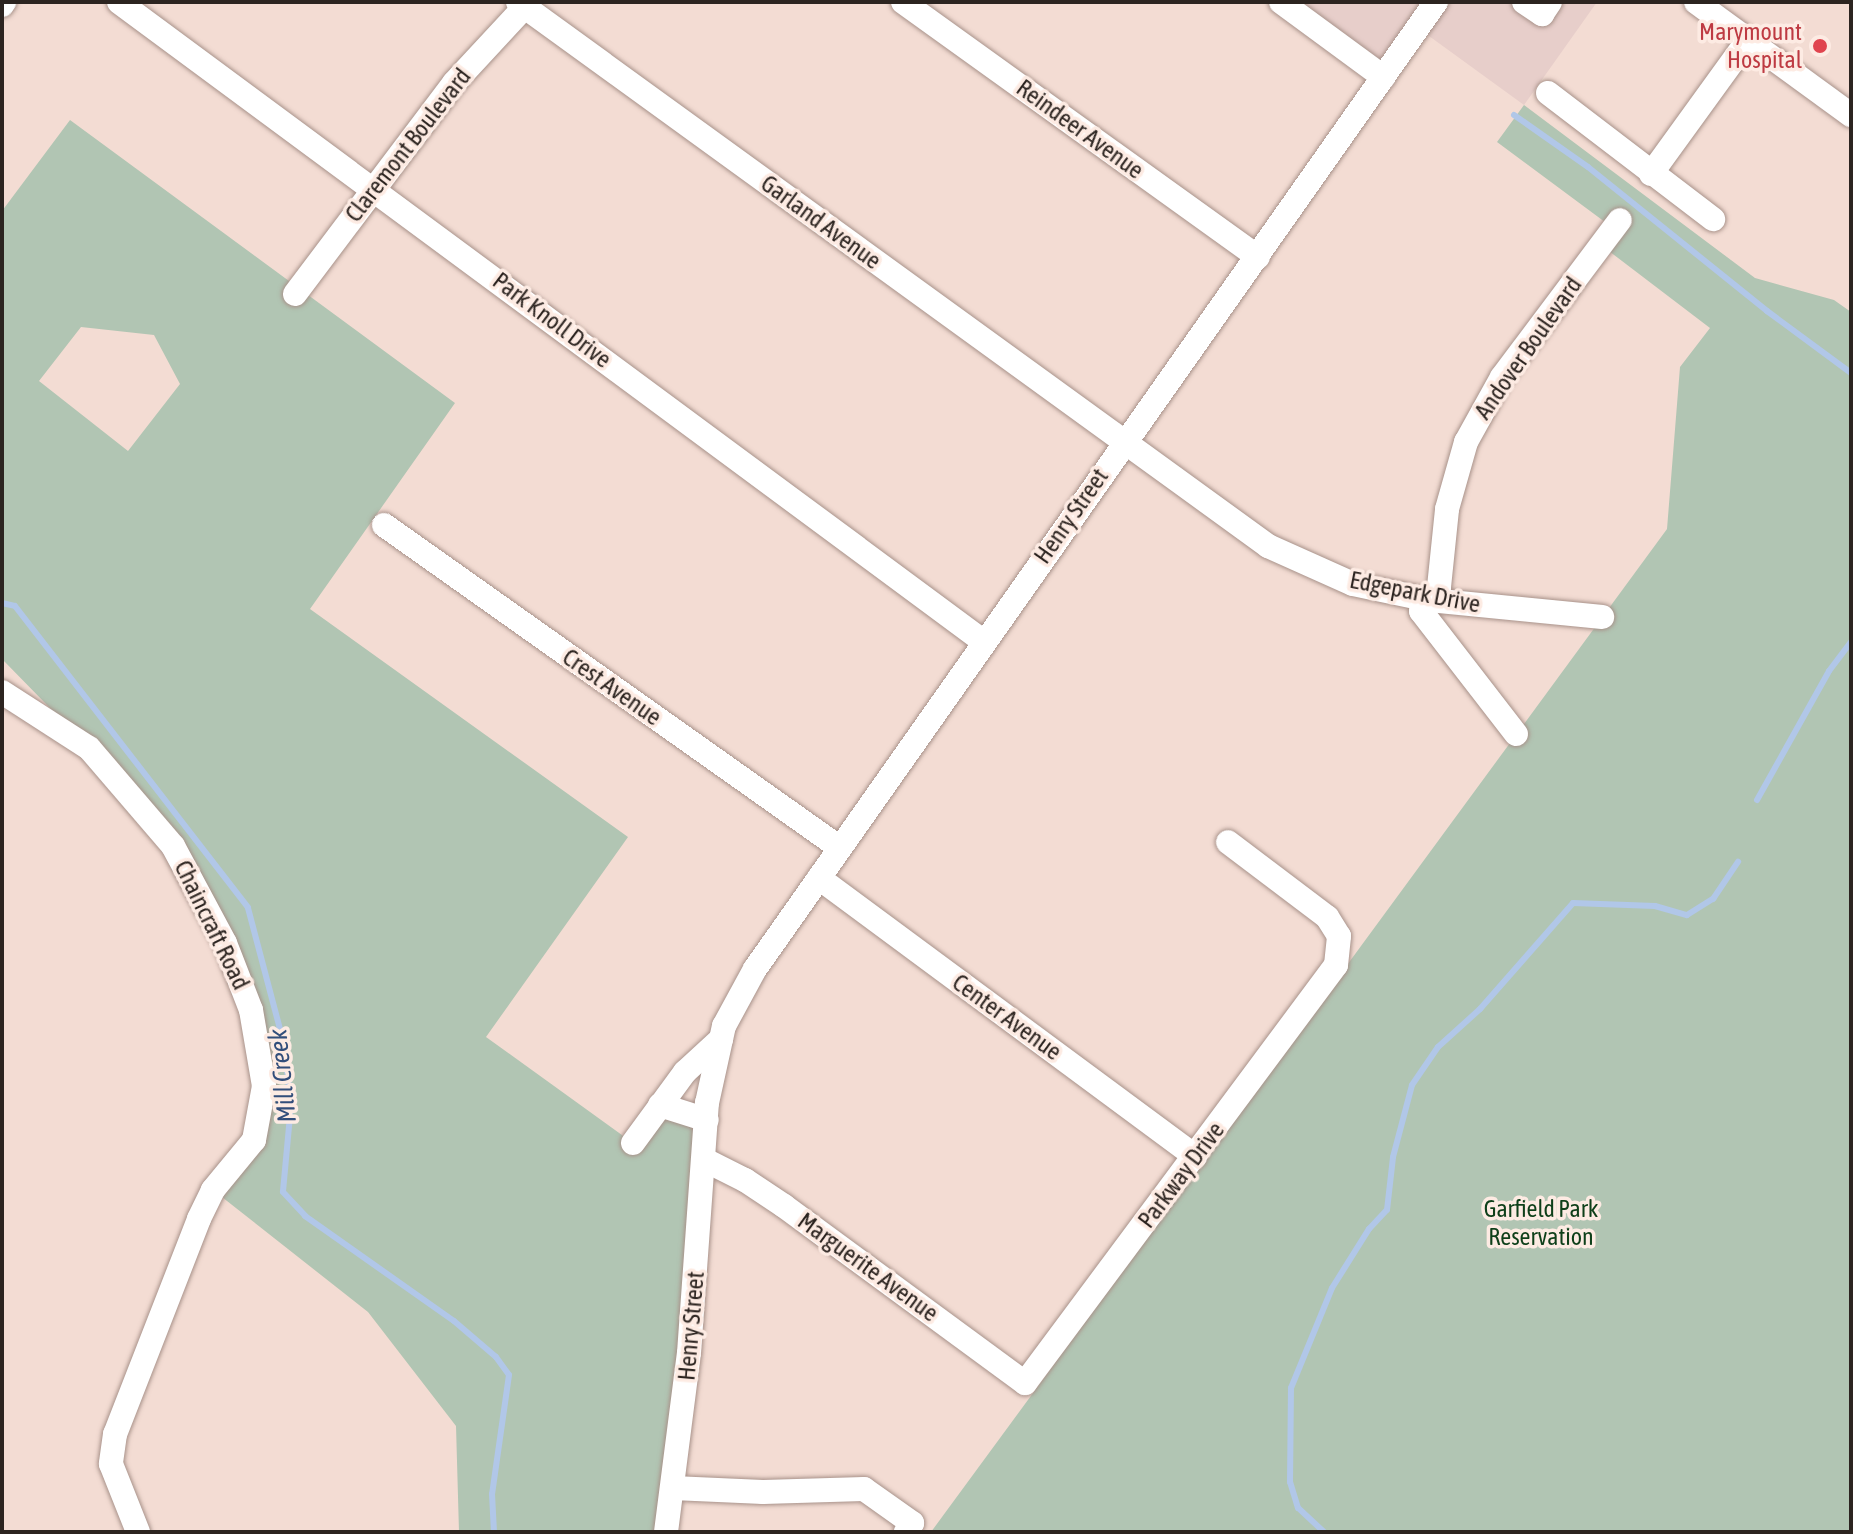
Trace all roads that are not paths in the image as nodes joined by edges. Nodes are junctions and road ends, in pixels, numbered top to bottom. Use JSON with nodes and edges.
{"nodes":[{"id":1,"x":119,"y":2,"type":"edge"},
{"id":2,"x":903,"y":2,"type":"edge"},
{"id":3,"x":1281,"y":2,"type":"edge"},
{"id":4,"x":1436,"y":2,"type":"edge"},
{"id":5,"x":1524,"y":2,"type":"edge"},
{"id":6,"x":1550,"y":2,"type":"edge"},
{"id":7,"x":1696,"y":2,"type":"edge"},
{"id":8,"x":524,"y":4,"type":"edge"},
{"id":9,"x":1748,"y":40,"type":"junction"},
{"id":10,"x":1383,"y":77,"type":"junction"},
{"id":11,"x":1548,"y":93,"type":"dead end"},
{"id":12,"x":1851,"y":115,"type":"edge"},
{"id":13,"x":1651,"y":174,"type":"junction"},
{"id":14,"x":374,"y":187,"type":"junction"},
{"id":15,"x":1713,"y":219,"type":"dead end"},
{"id":16,"x":1620,"y":220,"type":"dead end"},
{"id":17,"x":1258,"y":257,"type":"junction"},
{"id":18,"x":295,"y":294,"type":"dead end"},
{"id":19,"x":1124,"y":441,"type":"junction"},
{"id":20,"x":384,"y":525,"type":"dead end"},
{"id":21,"x":1429,"y":600,"type":"junction"},
{"id":22,"x":1602,"y":617,"type":"dead end"},
{"id":23,"x":983,"y":641,"type":"junction"},
{"id":24,"x":2,"y":692,"type":"edge"},
{"id":25,"x":1516,"y":734,"type":"dead end"},
{"id":26,"x":1228,"y":842,"type":"dead end"},
{"id":27,"x":840,"y":848,"type":"junction"},
{"id":28,"x":819,"y":878,"type":"junction"},
{"id":29,"x":721,"y":1039,"type":"junction"},
{"id":30,"x":660,"y":1105,"type":"junction"},
{"id":31,"x":707,"y":1120,"type":"junction"},
{"id":32,"x":633,"y":1143,"type":"dead end"},
{"id":33,"x":1195,"y":1156,"type":"junction"},
{"id":34,"x":705,"y":1160,"type":"junction"},
{"id":35,"x":1025,"y":1383,"type":"joint"},
{"id":36,"x":673,"y":1488,"type":"junction"},
{"id":37,"x":138,"y":1532,"type":"edge"},
{"id":38,"x":666,"y":1532,"type":"edge"},
{"id":39,"x":906,"y":1532,"type":"edge"}],
"edges":[{"from":1,"to":14,"type":"street","name":"Park Knoll Drive"},
{"from":2,"to":17,"type":"street","name":"Reindeer Avenue"},
{"from":3,"to":10,"type":"street"},
{"from":4,"to":10,"type":"street","name":"Henry Street"},
{"from":5,"to":6,"type":"street"},
{"from":7,"to":9,"type":"street"},
{"from":8,"to":14,"type":"street","name":"Claremont Boulevard"},
{"from":8,"to":19,"type":"street","name":"Garland Avenue"},
{"from":9,"to":12,"type":"street"},
{"from":9,"to":13,"type":"street"},
{"from":10,"to":17,"type":"street","name":"Henry Street"},
{"from":11,"to":13,"type":"street"},
{"from":13,"to":15,"type":"street"},
{"from":14,"to":18,"type":"street","name":"Claremont Boulevard"},
{"from":14,"to":23,"type":"street","name":"Park Knoll Drive"},
{"from":16,"to":21,"type":"street","name":"Andover Boulevard"},
{"from":17,"to":19,"type":"street","name":"Henry Street"},
{"from":19,"to":21,"type":"street","name":"Edgepark Drive"},
{"from":19,"to":23,"type":"street","name":"Henry Street"},
{"from":20,"to":27,"type":"street","name":"Crest Avenue"},
{"from":21,"to":22,"type":"street","name":"Edgepark Drive"},
{"from":21,"to":25,"type":"street"},
{"from":23,"to":27,"type":"street","name":"Henry Street"},
{"from":24,"to":37,"type":"street","name":"Chaincraft Road"},
{"from":26,"to":33,"type":"street","name":"Parkway Drive"},
{"from":27,"to":28,"type":"street","name":"Henry Street"},
{"from":28,"to":29,"type":"street","name":"Henry Street"},
{"from":28,"to":33,"type":"street","name":"Center Avenue"},
{"from":29,"to":30,"type":"street","name":"Henry Street"},
{"from":29,"to":31,"type":"street","name":"Henry Street"},
{"from":30,"to":31,"type":"street"},
{"from":30,"to":32,"type":"street","name":"Henry Street"},
{"from":31,"to":34,"type":"street","name":"Henry Street"},
{"from":33,"to":35,"type":"street","name":"Parkway Drive"},
{"from":34,"to":35,"type":"street","name":"Marguerite Avenue"},
{"from":34,"to":36,"type":"street","name":"Henry Street"},
{"from":36,"to":38,"type":"street","name":"Henry Street"},
{"from":36,"to":39,"type":"street"}]}
